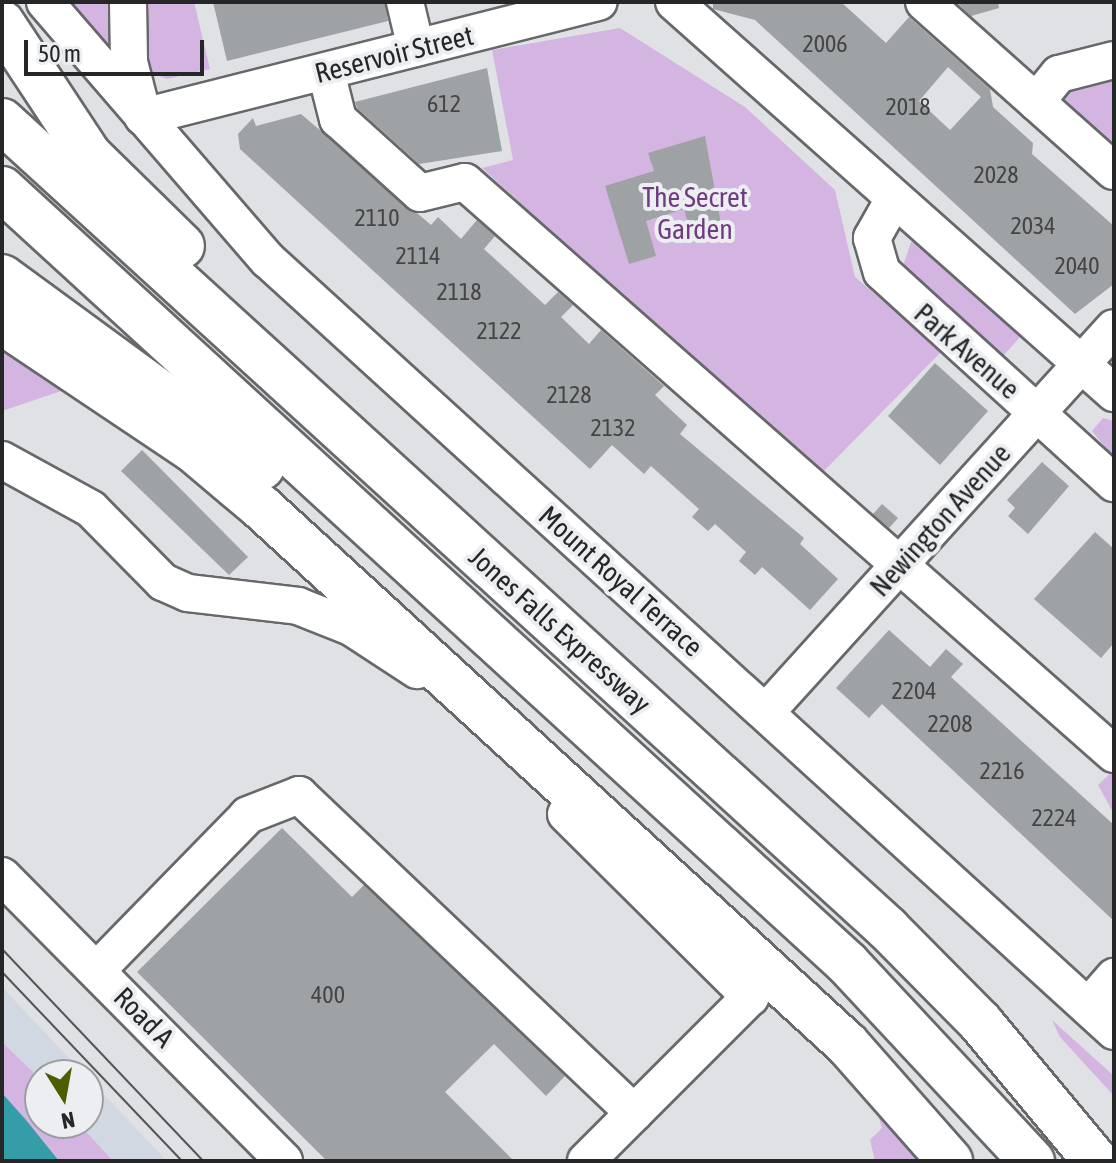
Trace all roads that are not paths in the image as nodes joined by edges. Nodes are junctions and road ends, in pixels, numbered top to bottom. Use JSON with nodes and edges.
{"nodes":[{"id":1,"x":45,"y":2,"type":"edge"},
{"id":2,"x":128,"y":2,"type":"edge"},
{"id":3,"x":405,"y":2,"type":"edge"},
{"id":4,"x":599,"y":2,"type":"edge"},
{"id":5,"x":674,"y":2,"type":"edge"},
{"id":6,"x":924,"y":2,"type":"edge"},
{"id":7,"x":2,"y":23,"type":"edge"},
{"id":8,"x":416,"y":48,"type":"junction"},
{"id":9,"x":1114,"y":60,"type":"edge"},
{"id":10,"x":326,"y":72,"type":"junction"},
{"id":11,"x":1036,"y":102,"type":"junction"},
{"id":12,"x":143,"y":117,"type":"junction"},
{"id":13,"x":2,"y":121,"type":"edge"},
{"id":14,"x":1114,"y":171,"type":"edge"},
{"id":15,"x":2,"y":189,"type":"edge"},
{"id":16,"x":894,"y":199,"type":"junction"},
{"id":17,"x":2,"y":277,"type":"edge"},
{"id":18,"x":1114,"y":328,"type":"edge"},
{"id":19,"x":17,"y":331,"type":"edge"},
{"id":20,"x":1082,"y":364,"type":"junction"},
{"id":21,"x":1114,"y":393,"type":"edge"},
{"id":22,"x":1038,"y":413,"type":"junction"},
{"id":23,"x":2,"y":460,"type":"edge"},
{"id":24,"x":1114,"y":483,"type":"edge"},
{"id":25,"x":453,"y":532,"type":"junction"},
{"id":26,"x":902,"y":560,"type":"junction"},
{"id":27,"x":525,"y":674,"type":"junction"},
{"id":28,"x":766,"y":712,"type":"junction"},
{"id":29,"x":1114,"y":754,"type":"edge"},
{"id":30,"x":2,"y":876,"type":"edge"},
{"id":31,"x":888,"y":929,"type":"junction"},
{"id":32,"x":97,"y":970,"type":"junction"},
{"id":33,"x":1114,"y":977,"type":"edge"},
{"id":34,"x":1088,"y":1007,"type":"junction"},
{"id":35,"x":1114,"y":1031,"type":"edge"},
{"id":36,"x":634,"y":1113,"type":"junction"},
{"id":37,"x":1114,"y":1134,"type":"edge"},
{"id":38,"x":284,"y":1161,"type":"edge"},
{"id":39,"x":586,"y":1161,"type":"edge"},
{"id":40,"x":950,"y":1161,"type":"edge"},
{"id":41,"x":1032,"y":1161,"type":"edge"},
{"id":42,"x":1096,"y":1161,"type":"edge"}],
"edges":[{"from":1,"to":12,"type":"street","name":"Mount Royal Terrace"},
{"from":2,"to":12,"type":"street","name":"Mount Royal Terrace"},
{"from":3,"to":8,"type":"street"},
{"from":4,"to":8,"type":"street","name":"Reservoir Street"},
{"from":5,"to":16,"type":"street"},
{"from":6,"to":11,"type":"street"},
{"from":7,"to":25,"type":"highway"},
{"from":8,"to":10,"type":"street","name":"Reservoir Street"},
{"from":9,"to":11,"type":"street"},
{"from":10,"to":12,"type":"street","name":"Reservoir Street"},
{"from":10,"to":26,"type":"street"},
{"from":11,"to":14,"type":"street"},
{"from":12,"to":28,"type":"street","name":"Mount Royal Terrace"},
{"from":13,"to":25,"type":"highway","name":"Jones Falls Expressway"},
{"from":15,"to":27,"type":"highway","name":"Jones Falls Expressway"},
{"from":16,"to":20,"type":"street"},
{"from":16,"to":22,"type":"street","name":"Park Avenue"},
{"from":17,"to":27,"type":"highway"},
{"from":18,"to":20,"type":"street","name":"Newington Avenue"},
{"from":19,"to":40,"type":"highway"},
{"from":20,"to":21,"type":"street"},
{"from":20,"to":22,"type":"street","name":"Newington Avenue"},
{"from":22,"to":24,"type":"street","name":"Park Avenue"},
{"from":22,"to":26,"type":"street","name":"Newington Avenue"},
{"from":23,"to":36,"type":"street"},
{"from":25,"to":31,"type":"highway","name":"Jones Falls Expressway"},
{"from":26,"to":28,"type":"street","name":"Newington Avenue"},
{"from":26,"to":29,"type":"street"},
{"from":27,"to":41,"type":"highway","name":"Jones Falls Expressway"},
{"from":28,"to":34,"type":"street","name":"Mount Royal Terrace"},
{"from":30,"to":32,"type":"street","name":"Road A"},
{"from":31,"to":37,"type":"highway"},
{"from":31,"to":42,"type":"highway","name":"Jones Falls Expressway"},
{"from":32,"to":36,"type":"street"},
{"from":32,"to":38,"type":"street","name":"Road A"},
{"from":33,"to":34,"type":"street"},
{"from":34,"to":35,"type":"street","name":"Mount Royal Terrace"},
{"from":36,"to":39,"type":"street"}]}
